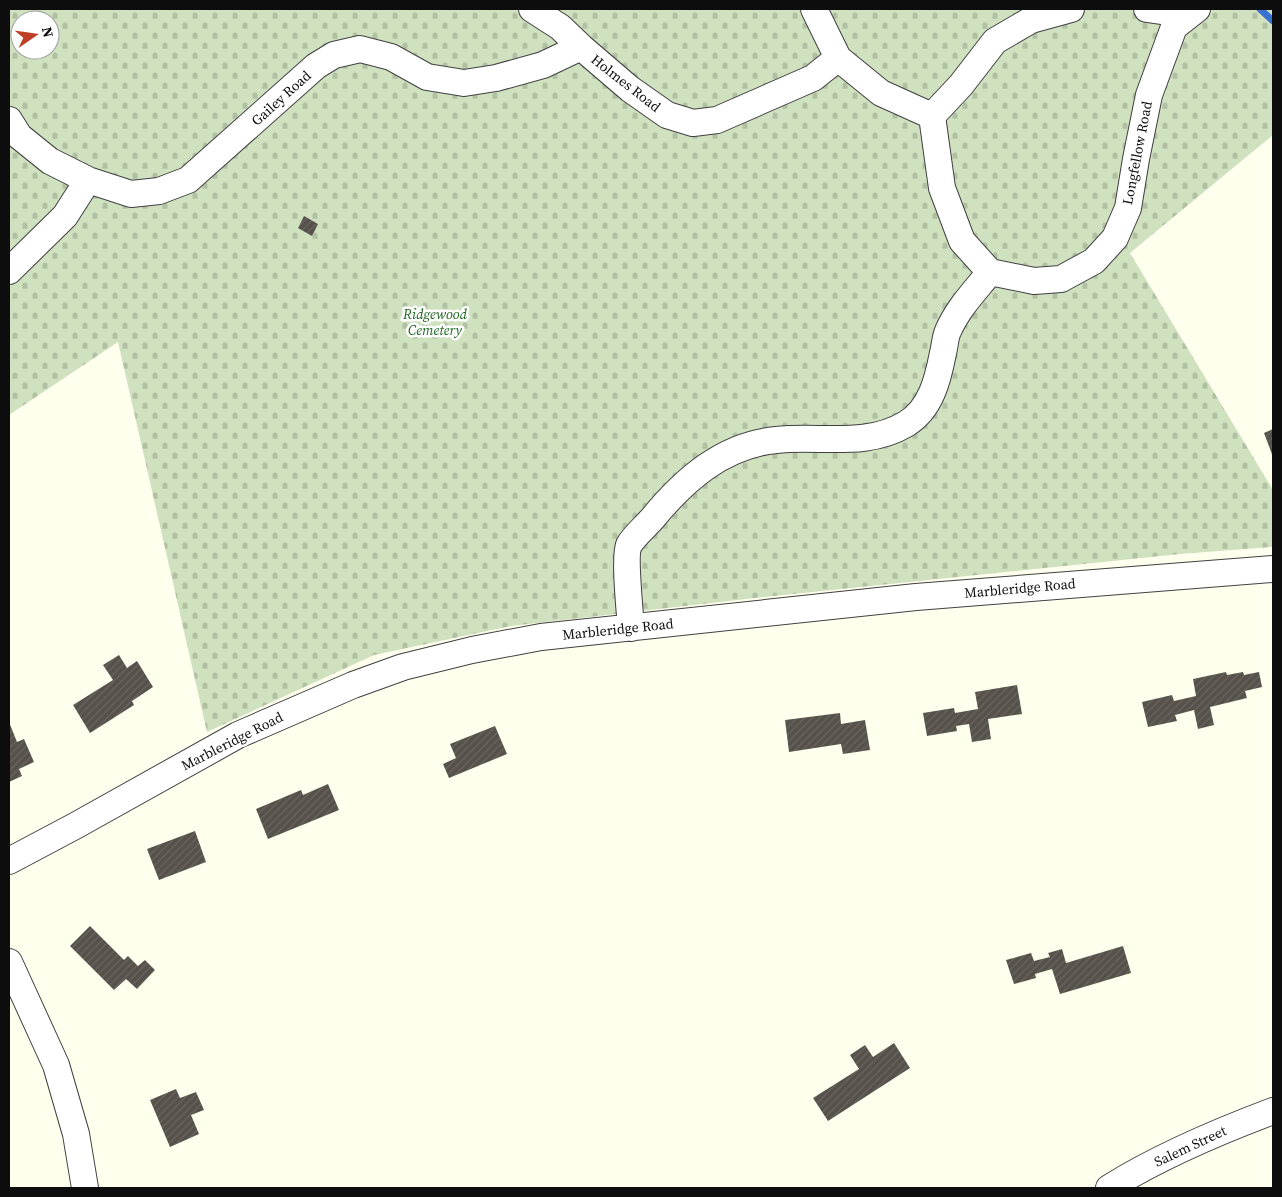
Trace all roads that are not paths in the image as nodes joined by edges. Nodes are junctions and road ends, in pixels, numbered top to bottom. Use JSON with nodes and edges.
{"nodes":[{"id":1,"x":532,"y":9,"type":"edge"},
{"id":2,"x":814,"y":9,"type":"edge"},
{"id":3,"x":1071,"y":9,"type":"edge"},
{"id":4,"x":1146,"y":9,"type":"edge"},
{"id":5,"x":1167,"y":9,"type":"edge"},
{"id":6,"x":1197,"y":9,"type":"edge"},
{"id":7,"x":580,"y":47,"type":"junction"},
{"id":8,"x":838,"y":58,"type":"junction"},
{"id":9,"x":932,"y":116,"type":"junction"},
{"id":10,"x":9,"y":120,"type":"edge"},
{"id":11,"x":88,"y":180,"type":"junction"},
{"id":12,"x":9,"y":270,"type":"edge"},
{"id":13,"x":990,"y":272,"type":"junction"},
{"id":14,"x":1273,"y":569,"type":"edge"},
{"id":15,"x":631,"y":628,"type":"junction"},
{"id":16,"x":9,"y":861,"type":"edge"},
{"id":17,"x":9,"y":962,"type":"edge"},
{"id":18,"x":1273,"y":1111,"type":"edge"},
{"id":19,"x":85,"y":1188,"type":"edge"},
{"id":20,"x":1111,"y":1188,"type":"edge"}],
"edges":[{"from":1,"to":7,"type":"street","name":"Holmes Road"},
{"from":2,"to":8,"type":"street"},
{"from":3,"to":9,"type":"street"},
{"from":4,"to":5,"type":"street"},
{"from":6,"to":13,"type":"street","name":"Longfellow Road"},
{"from":7,"to":8,"type":"street","name":"Holmes Road"},
{"from":7,"to":11,"type":"street","name":"Gailey Road"},
{"from":8,"to":9,"type":"street"},
{"from":9,"to":13,"type":"street"},
{"from":10,"to":11,"type":"street","name":"Gailey Road"},
{"from":11,"to":12,"type":"street"},
{"from":13,"to":15,"type":"street"},
{"from":14,"to":15,"type":"street","name":"Marbleridge Road"},
{"from":15,"to":16,"type":"street","name":"Marbleridge Road"},
{"from":17,"to":19,"type":"street"},
{"from":18,"to":20,"type":"street","name":"Salem Street"}]}
